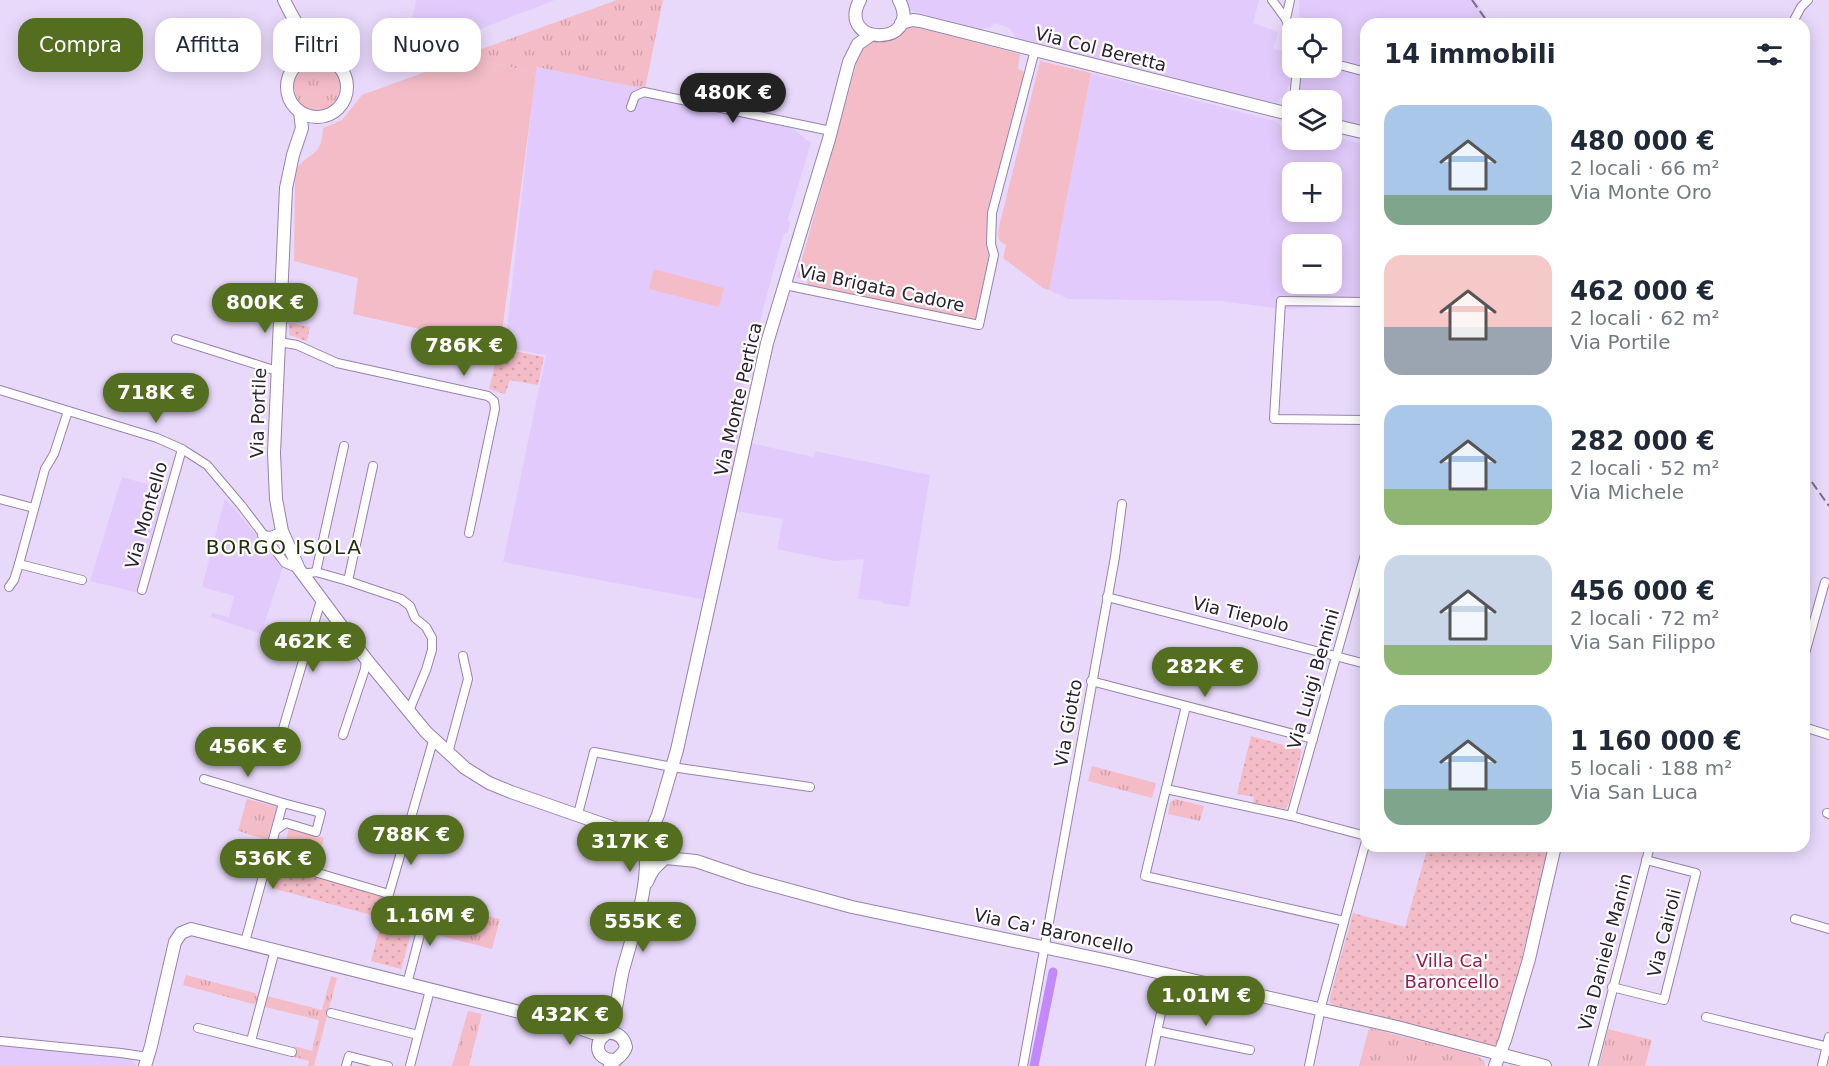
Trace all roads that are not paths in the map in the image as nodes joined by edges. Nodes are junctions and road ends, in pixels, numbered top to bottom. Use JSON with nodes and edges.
{"nodes":[{"id":1,"x":284,"y":0,"type":"edge"},
{"id":2,"x":860,"y":0,"type":"edge"},
{"id":3,"x":1272,"y":0,"type":"edge"},
{"id":4,"x":1290,"y":0,"type":"edge"},
{"id":5,"x":1808,"y":0,"type":"edge"},
{"id":6,"x":901,"y":4,"type":"edge"},
{"id":7,"x":293,"y":18,"type":"edge"},
{"id":8,"x":1285,"y":18,"type":"edge"},
{"id":9,"x":1286,"y":18,"type":"edge"},
{"id":10,"x":1795,"y":18,"type":"edge"},
{"id":11,"x":920,"y":21,"type":"junction"},
{"id":12,"x":901,"y":24,"type":"junction"},
{"id":13,"x":860,"y":26,"type":"junction"},
{"id":14,"x":871,"y":35,"type":"junction"},
{"id":15,"x":858,"y":44,"type":"junction"},
{"id":16,"x":1035,"y":50,"type":"junction"},
{"id":17,"x":1342,"y":66,"type":"edge"},
{"id":18,"x":1360,"y":70,"type":"edge"},
{"id":19,"x":291,"y":72,"type":"edge"},
{"id":20,"x":342,"y":72,"type":"edge"},
{"id":21,"x":631,"y":107,"type":"dead end"},
{"id":22,"x":300,"y":112,"type":"junction"},
{"id":23,"x":1282,"y":112,"type":"edge"},
{"id":24,"x":320,"y":117,"type":"junction"},
{"id":25,"x":1342,"y":128,"type":"edge"},
{"id":26,"x":831,"y":131,"type":"junction"},
{"id":27,"x":1360,"y":132,"type":"edge"},
{"id":28,"x":298,"y":142,"type":"junction"},
{"id":29,"x":785,"y":285,"type":"junction"},
{"id":30,"x":1360,"y":302,"type":"edge"},
{"id":31,"x":176,"y":339,"type":"dead end"},
{"id":32,"x":279,"y":342,"type":"junction"},
{"id":33,"x":277,"y":371,"type":"junction"},
{"id":34,"x":0,"y":390,"type":"edge"},
{"id":35,"x":68,"y":411,"type":"junction"},
{"id":36,"x":1360,"y":420,"type":"edge"},
{"id":37,"x":344,"y":446,"type":"dead end"},
{"id":38,"x":182,"y":449,"type":"junction"},
{"id":39,"x":373,"y":466,"type":"dead end"},
{"id":40,"x":0,"y":499,"type":"edge"},
{"id":41,"x":1122,"y":504,"type":"dead end"},
{"id":42,"x":34,"y":507,"type":"junction"},
{"id":43,"x":469,"y":532,"type":"dead end"},
{"id":44,"x":262,"y":535,"type":"junction"},
{"id":45,"x":285,"y":536,"type":"junction"},
{"id":46,"x":271,"y":546,"type":"junction"},
{"id":47,"x":19,"y":564,"type":"junction"},
{"id":48,"x":301,"y":572,"type":"junction"},
{"id":49,"x":316,"y":572,"type":"junction"},
{"id":50,"x":1360,"y":572,"type":"edge"},
{"id":51,"x":82,"y":580,"type":"dead end"},
{"id":52,"x":348,"y":580,"type":"junction"},
{"id":53,"x":1825,"y":582,"type":"dead end"},
{"id":54,"x":9,"y":588,"type":"dead end"},
{"id":55,"x":142,"y":590,"type":"dead end"},
{"id":56,"x":1107,"y":597,"type":"junction"},
{"id":57,"x":321,"y":600,"type":"junction"},
{"id":58,"x":1810,"y":636,"type":"edge"},
{"id":59,"x":463,"y":656,"type":"dead end"},
{"id":60,"x":1336,"y":656,"type":"junction"},
{"id":61,"x":366,"y":659,"type":"junction"},
{"id":62,"x":1360,"y":662,"type":"edge"},
{"id":63,"x":1091,"y":681,"type":"junction"},
{"id":64,"x":1186,"y":706,"type":"junction"},
{"id":65,"x":409,"y":711,"type":"junction"},
{"id":66,"x":1810,"y":729,"type":"edge"},
{"id":67,"x":343,"y":735,"type":"dead end"},
{"id":68,"x":1829,"y":735,"type":"edge"},
{"id":69,"x":280,"y":739,"type":"dead end"},
{"id":70,"x":1313,"y":739,"type":"junction"},
{"id":71,"x":433,"y":741,"type":"junction"},
{"id":72,"x":448,"y":753,"type":"junction"},
{"id":73,"x":672,"y":766,"type":"junction"},
{"id":74,"x":204,"y":779,"type":"dead end"},
{"id":75,"x":810,"y":787,"type":"dead end"},
{"id":76,"x":1166,"y":789,"type":"junction"},
{"id":77,"x":663,"y":801,"type":"junction"},
{"id":78,"x":283,"y":803,"type":"junction"},
{"id":79,"x":578,"y":814,"type":"junction"},
{"id":80,"x":1291,"y":816,"type":"junction"},
{"id":81,"x":617,"y":829,"type":"junction"},
{"id":82,"x":276,"y":830,"type":"junction"},
{"id":83,"x":649,"y":831,"type":"junction"},
{"id":84,"x":1360,"y":834,"type":"edge"},
{"id":85,"x":670,"y":838,"type":"junction"},
{"id":86,"x":643,"y":851,"type":"junction"},
{"id":87,"x":1363,"y":852,"type":"edge"},
{"id":88,"x":1554,"y":852,"type":"edge"},
{"id":89,"x":1648,"y":852,"type":"edge"},
{"id":90,"x":665,"y":859,"type":"junction"},
{"id":91,"x":1646,"y":860,"type":"junction"},
{"id":92,"x":696,"y":861,"type":"junction"},
{"id":93,"x":318,"y":873,"type":"dead end"},
{"id":94,"x":643,"y":891,"type":"junction"},
{"id":95,"x":428,"y":904,"type":"dead end"},
{"id":96,"x":1795,"y":919,"type":"dead end"},
{"id":97,"x":1344,"y":921,"type":"junction"},
{"id":98,"x":1829,"y":928,"type":"edge"},
{"id":99,"x":245,"y":942,"type":"junction"},
{"id":100,"x":1044,"y":947,"type":"junction"},
{"id":101,"x":275,"y":950,"type":"junction"},
{"id":102,"x":1168,"y":974,"type":"junction"},
{"id":103,"x":407,"y":984,"type":"junction"},
{"id":104,"x":1612,"y":987,"type":"junction"},
{"id":105,"x":430,"y":990,"type":"junction"},
{"id":106,"x":1320,"y":1009,"type":"junction"},
{"id":107,"x":331,"y":1014,"type":"dead end"},
{"id":108,"x":1706,"y":1017,"type":"dead end"},
{"id":109,"x":555,"y":1022,"type":"junction"},
{"id":110,"x":198,"y":1028,"type":"dead end"},
{"id":111,"x":1157,"y":1030,"type":"junction"},
{"id":112,"x":610,"y":1034,"type":"junction"},
{"id":113,"x":418,"y":1035,"type":"junction"},
{"id":114,"x":1829,"y":1037,"type":"edge"},
{"id":115,"x":0,"y":1041,"type":"edge"},
{"id":116,"x":250,"y":1041,"type":"junction"},
{"id":117,"x":1828,"y":1047,"type":"edge"},
{"id":118,"x":1250,"y":1050,"type":"dead end"},
{"id":119,"x":292,"y":1052,"type":"dead end"},
{"id":120,"x":604,"y":1059,"type":"edge"},
{"id":121,"x":1497,"y":1060,"type":"edge"},
{"id":122,"x":146,"y":1062,"type":"edge"},
{"id":123,"x":346,"y":1066,"type":"edge"},
{"id":124,"x":388,"y":1066,"type":"edge"},
{"id":125,"x":410,"y":1066,"type":"edge"},
{"id":126,"x":1023,"y":1066,"type":"edge"},
{"id":127,"x":1150,"y":1066,"type":"edge"},
{"id":128,"x":1309,"y":1066,"type":"edge"},
{"id":129,"x":1545,"y":1066,"type":"edge"},
{"id":130,"x":1593,"y":1066,"type":"edge"},
{"id":131,"x":1822,"y":1066,"type":"edge"}],
"edges":[{"from":1,"to":7,"type":"street"},
{"from":2,"to":13,"type":"street","name":"Via Monte Pertica"},
{"from":3,"to":8,"type":"street"},
{"from":4,"to":9,"type":"street"},
{"from":5,"to":10,"type":"street"},
{"from":6,"to":11,"type":"street"},
{"from":6,"to":12,"type":"street"},
{"from":11,"to":12,"type":"street","name":"Via Col Beretta"},
{"from":11,"to":16,"type":"street","name":"Via Col Beretta"},
{"from":12,"to":14,"type":"street","name":"Via Col Beretta"},
{"from":13,"to":14,"type":"street"},
{"from":13,"to":15,"type":"street","name":"Via Monte Pertica"},
{"from":14,"to":15,"type":"street"},
{"from":15,"to":26,"type":"street","name":"Via Monte Pertica"},
{"from":16,"to":23,"type":"street","name":"Via Col Beretta"},
{"from":16,"to":29,"type":"street","name":"Via Brigata Cadore"},
{"from":17,"to":18,"type":"street"},
{"from":19,"to":22,"type":"street"},
{"from":20,"to":24,"type":"street"},
{"from":21,"to":26,"type":"street"},
{"from":22,"to":24,"type":"street"},
{"from":22,"to":28,"type":"street","name":"Via Portile"},
{"from":24,"to":28,"type":"street","name":"Via Portile"},
{"from":25,"to":27,"type":"street"},
{"from":26,"to":29,"type":"street","name":"Via Monte Pertica"},
{"from":28,"to":32,"type":"street","name":"Via Portile"},
{"from":29,"to":73,"type":"street","name":"Via Monte Pertica"},
{"from":30,"to":36,"type":"street"},
{"from":31,"to":33,"type":"street"},
{"from":32,"to":33,"type":"street","name":"Via Portile"},
{"from":32,"to":43,"type":"street"},
{"from":33,"to":45,"type":"street","name":"Via Portile"},
{"from":34,"to":35,"type":"street","name":"Via Montello"},
{"from":35,"to":38,"type":"street","name":"Via Montello"},
{"from":35,"to":42,"type":"street"},
{"from":37,"to":49,"type":"street"},
{"from":38,"to":44,"type":"street","name":"Via Montello"},
{"from":38,"to":55,"type":"street","name":"Via Montello"},
{"from":39,"to":52,"type":"street"},
{"from":40,"to":42,"type":"street"},
{"from":41,"to":56,"type":"street","name":"Via Giotto"},
{"from":42,"to":47,"type":"street"},
{"from":44,"to":45,"type":"street"},
{"from":44,"to":46,"type":"street","name":"Via Montello"},
{"from":45,"to":46,"type":"street"},
{"from":45,"to":48,"type":"street","name":"Via Portile"},
{"from":46,"to":48,"type":"street","name":"Via Montello"},
{"from":47,"to":51,"type":"street"},
{"from":47,"to":54,"type":"street"},
{"from":48,"to":49,"type":"street"},
{"from":48,"to":57,"type":"street","name":"Via Portile"},
{"from":49,"to":52,"type":"street"},
{"from":50,"to":60,"type":"street","name":"Via Luigi Bernini"},
{"from":52,"to":65,"type":"street"},
{"from":53,"to":58,"type":"street"},
{"from":56,"to":60,"type":"street","name":"Via Tiepolo"},
{"from":56,"to":63,"type":"street","name":"Via Giotto"},
{"from":57,"to":61,"type":"street","name":"Via Portile"},
{"from":57,"to":69,"type":"street"},
{"from":59,"to":72,"type":"street"},
{"from":60,"to":62,"type":"street","name":"Via Tiepolo"},
{"from":60,"to":70,"type":"street","name":"Via Luigi Bernini"},
{"from":61,"to":65,"type":"street","name":"Via Portile"},
{"from":61,"to":67,"type":"street"},
{"from":63,"to":64,"type":"street"},
{"from":63,"to":100,"type":"street","name":"Via Giotto"},
{"from":64,"to":70,"type":"street"},
{"from":64,"to":76,"type":"street"},
{"from":65,"to":71,"type":"street","name":"Via Portile"},
{"from":66,"to":68,"type":"street"},
{"from":70,"to":80,"type":"street","name":"Via Luigi Bernini"},
{"from":71,"to":72,"type":"street","name":"Via Portile"},
{"from":71,"to":93,"type":"street"},
{"from":72,"to":79,"type":"street","name":"Via Portile"},
{"from":73,"to":75,"type":"street"},
{"from":73,"to":77,"type":"street","name":"Via Monte Pertica"},
{"from":73,"to":79,"type":"street"},
{"from":74,"to":78,"type":"street"},
{"from":76,"to":80,"type":"street"},
{"from":76,"to":97,"type":"street"},
{"from":77,"to":83,"type":"street","name":"Via Monte Pertica"},
{"from":77,"to":85,"type":"street","name":"Via Monte Pertica"},
{"from":78,"to":82,"type":"street"},
{"from":78,"to":82,"type":"street"},
{"from":79,"to":81,"type":"street","name":"Via Portile"},
{"from":80,"to":84,"type":"street"},
{"from":81,"to":83,"type":"street","name":"Via Portile"},
{"from":81,"to":86,"type":"street","name":"Via Portile"},
{"from":82,"to":99,"type":"street"},
{"from":83,"to":85,"type":"street"},
{"from":83,"to":86,"type":"street"},
{"from":85,"to":90,"type":"street"},
{"from":85,"to":92,"type":"street","name":"Via Ca' Baroncello"},
{"from":86,"to":90,"type":"street"},
{"from":86,"to":94,"type":"street"},
{"from":87,"to":97,"type":"street"},
{"from":88,"to":121,"type":"street"},
{"from":89,"to":91,"type":"street","name":"Via Daniele Manin"},
{"from":90,"to":92,"type":"street","name":"Via Ca' Baroncello"},
{"from":90,"to":94,"type":"street"},
{"from":91,"to":104,"type":"street","name":"Via Daniele Manin"},
{"from":91,"to":104,"type":"street","name":"Via Cairoli"},
{"from":92,"to":100,"type":"street","name":"Via Ca' Baroncello"},
{"from":94,"to":112,"type":"street"},
{"from":95,"to":103,"type":"street"},
{"from":96,"to":98,"type":"street"},
{"from":97,"to":106,"type":"street"},
{"from":99,"to":101,"type":"street"},
{"from":99,"to":122,"type":"street"},
{"from":100,"to":102,"type":"street","name":"Via Ca' Baroncello"},
{"from":100,"to":126,"type":"street","name":"Via Giotto"},
{"from":101,"to":103,"type":"street"},
{"from":101,"to":116,"type":"street"},
{"from":102,"to":106,"type":"street","name":"Via Ca' Baroncello"},
{"from":102,"to":111,"type":"street"},
{"from":103,"to":105,"type":"street"},
{"from":104,"to":130,"type":"street","name":"Via Daniele Manin"},
{"from":105,"to":109,"type":"street"},
{"from":105,"to":113,"type":"street"},
{"from":106,"to":121,"type":"street","name":"Via Ca' Baroncello"},
{"from":106,"to":128,"type":"street"},
{"from":107,"to":113,"type":"street"},
{"from":108,"to":117,"type":"street"},
{"from":109,"to":112,"type":"street"},
{"from":109,"to":120,"type":"street"},
{"from":110,"to":116,"type":"street"},
{"from":111,"to":118,"type":"street"},
{"from":111,"to":127,"type":"street"},
{"from":112,"to":120,"type":"street"},
{"from":112,"to":120,"type":"street"},
{"from":113,"to":125,"type":"street"},
{"from":114,"to":117,"type":"street"},
{"from":115,"to":122,"type":"street"},
{"from":116,"to":119,"type":"street"},
{"from":117,"to":131,"type":"street"},
{"from":121,"to":129,"type":"street","name":"Via Ca' Baroncello"},
{"from":123,"to":124,"type":"street"}]}
